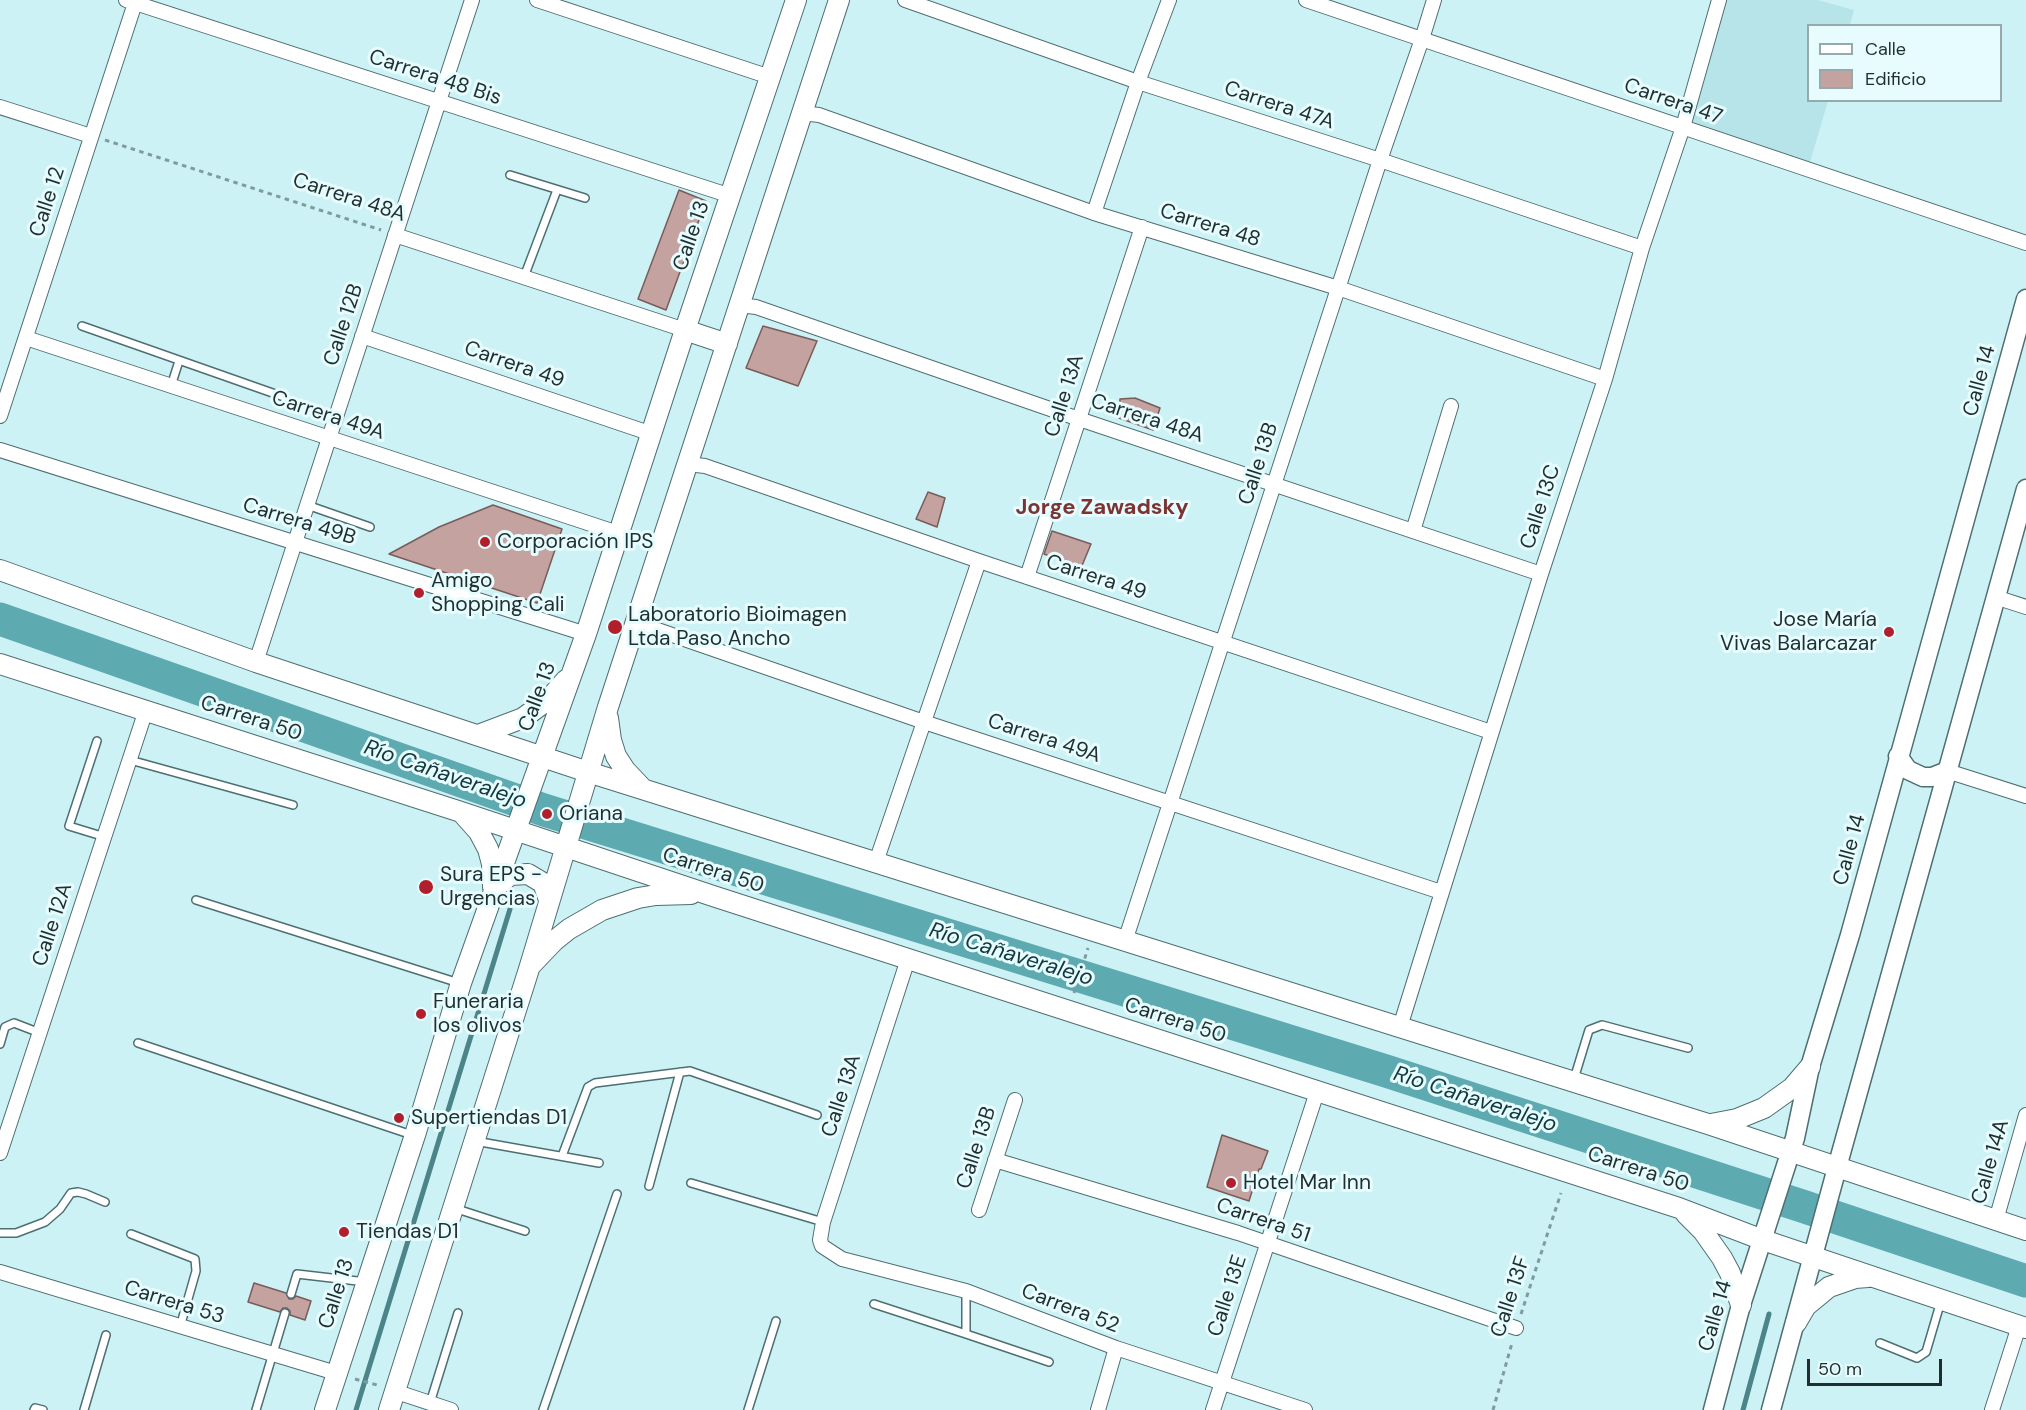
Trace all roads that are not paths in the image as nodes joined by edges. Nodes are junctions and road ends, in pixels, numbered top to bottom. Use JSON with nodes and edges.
{"nodes":[{"id":1,"x":472,"y":0,"type":"edge"},
{"id":2,"x":537,"y":0,"type":"edge"},
{"id":3,"x":796,"y":0,"type":"edge"},
{"id":4,"x":839,"y":0,"type":"edge"},
{"id":5,"x":905,"y":0,"type":"edge"},
{"id":6,"x":1169,"y":0,"type":"edge"},
{"id":7,"x":1306,"y":0,"type":"edge"},
{"id":8,"x":1434,"y":0,"type":"edge"},
{"id":9,"x":1719,"y":0,"type":"edge"},
{"id":10,"x":132,"y":1,"type":"edge"},
{"id":11,"x":1422,"y":39,"type":"junction"},
{"id":12,"x":770,"y":77,"type":"junction"},
{"id":13,"x":1138,"y":82,"type":"junction"},
{"id":14,"x":439,"y":101,"type":"junction"},
{"id":15,"x":0,"y":107,"type":"edge"},
{"id":16,"x":802,"y":113,"type":"junction"},
{"id":17,"x":1683,"y":127,"type":"junction"},
{"id":18,"x":91,"y":136,"type":"junction"},
{"id":19,"x":1380,"y":160,"type":"junction"},
{"id":20,"x":510,"y":175,"type":"dead end"},
{"id":21,"x":557,"y":190,"type":"junction"},
{"id":22,"x":731,"y":196,"type":"junction"},
{"id":23,"x":585,"y":198,"type":"dead end"},
{"id":24,"x":1094,"y":213,"type":"junction"},
{"id":25,"x":1142,"y":227,"type":"junction"},
{"id":26,"x":395,"y":235,"type":"junction"},
{"id":27,"x":2026,"y":243,"type":"edge"},
{"id":28,"x":1642,"y":248,"type":"junction"},
{"id":29,"x":524,"y":277,"type":"junction"},
{"id":30,"x":1338,"y":288,"type":"junction"},
{"id":31,"x":2026,"y":299,"type":"edge"},
{"id":32,"x":739,"y":305,"type":"junction"},
{"id":33,"x":82,"y":326,"type":"dead end"},
{"id":34,"x":685,"y":330,"type":"junction"},
{"id":35,"x":362,"y":336,"type":"junction"},
{"id":36,"x":26,"y":338,"type":"junction"},
{"id":37,"x":727,"y":344,"type":"junction"},
{"id":38,"x":179,"y":361,"type":"junction"},
{"id":39,"x":1605,"y":379,"type":"junction"},
{"id":40,"x":5,"y":385,"type":"edge"},
{"id":41,"x":171,"y":386,"type":"junction"},
{"id":42,"x":284,"y":397,"type":"dead end"},
{"id":43,"x":1451,"y":406,"type":"dead end"},
{"id":44,"x":0,"y":416,"type":"edge"},
{"id":45,"x":1079,"y":419,"type":"junction"},
{"id":46,"x":652,"y":434,"type":"junction"},
{"id":47,"x":329,"y":438,"type":"junction"},
{"id":48,"x":0,"y":450,"type":"edge"},
{"id":49,"x":687,"y":464,"type":"junction"},
{"id":50,"x":1274,"y":484,"type":"junction"},
{"id":51,"x":2026,"y":489,"type":"edge"},
{"id":52,"x":307,"y":505,"type":"junction"},
{"id":53,"x":370,"y":527,"type":"dead end"},
{"id":54,"x":1413,"y":531,"type":"junction"},
{"id":55,"x":618,"y":533,"type":"junction"},
{"id":56,"x":295,"y":543,"type":"junction"},
{"id":57,"x":979,"y":561,"type":"junction"},
{"id":58,"x":0,"y":570,"type":"edge"},
{"id":59,"x":1541,"y":574,"type":"junction"},
{"id":60,"x":1028,"y":578,"type":"junction"},
{"id":61,"x":1995,"y":597,"type":"junction"},
{"id":62,"x":2026,"y":607,"type":"edge"},
{"id":63,"x":634,"y":627,"type":"junction"},
{"id":64,"x":586,"y":634,"type":"junction"},
{"id":65,"x":1222,"y":642,"type":"junction"},
{"id":66,"x":256,"y":662,"type":"junction"},
{"id":67,"x":0,"y":664,"type":"edge"},
{"id":68,"x":572,"y":673,"type":"junction"},
{"id":69,"x":608,"y":707,"type":"junction"},
{"id":70,"x":146,"y":710,"type":"junction"},
{"id":71,"x":924,"y":722,"type":"junction"},
{"id":72,"x":1491,"y":732,"type":"junction"},
{"id":73,"x":478,"y":735,"type":"junction"},
{"id":74,"x":97,"y":741,"type":"dead end"},
{"id":75,"x":1899,"y":756,"type":"junction"},
{"id":76,"x":130,"y":760,"type":"junction"},
{"id":77,"x":540,"y":763,"type":"junction"},
{"id":78,"x":1947,"y":771,"type":"junction"},
{"id":79,"x":586,"y":780,"type":"junction"},
{"id":80,"x":643,"y":789,"type":"junction"},
{"id":81,"x":2026,"y":796,"type":"edge"},
{"id":82,"x":1171,"y":802,"type":"junction"},
{"id":83,"x":293,"y":805,"type":"dead end"},
{"id":84,"x":458,"y":811,"type":"junction"},
{"id":85,"x":518,"y":825,"type":"junction"},
{"id":86,"x":105,"y":837,"type":"junction"},
{"id":87,"x":567,"y":841,"type":"junction"},
{"id":88,"x":876,"y":862,"type":"junction"},
{"id":89,"x":1442,"y":892,"type":"junction"},
{"id":90,"x":494,"y":893,"type":"junction"},
{"id":91,"x":713,"y":896,"type":"junction"},
{"id":92,"x":196,"y":900,"type":"dead end"},
{"id":93,"x":549,"y":900,"type":"junction"},
{"id":94,"x":1125,"y":941,"type":"junction"},
{"id":95,"x":908,"y":959,"type":"junction"},
{"id":96,"x":529,"y":969,"type":"junction"},
{"id":97,"x":461,"y":983,"type":"junction"},
{"id":98,"x":1400,"y":1027,"type":"junction"},
{"id":99,"x":40,"y":1033,"type":"junction"},
{"id":100,"x":138,"y":1043,"type":"dead end"},
{"id":101,"x":0,"y":1044,"type":"edge"},
{"id":102,"x":1688,"y":1048,"type":"dead end"},
{"id":103,"x":1810,"y":1067,"type":"junction"},
{"id":104,"x":681,"y":1072,"type":"junction"},
{"id":105,"x":1574,"y":1082,"type":"junction"},
{"id":106,"x":1317,"y":1092,"type":"junction"},
{"id":107,"x":1015,"y":1100,"type":"dead end"},
{"id":108,"x":817,"y":1115,"type":"dead end"},
{"id":109,"x":2026,"y":1115,"type":"edge"},
{"id":110,"x":1708,"y":1124,"type":"junction"},
{"id":111,"x":415,"y":1136,"type":"junction"},
{"id":112,"x":3,"y":1137,"type":"edge"},
{"id":113,"x":472,"y":1141,"type":"junction"},
{"id":114,"x":0,"y":1153,"type":"edge"},
{"id":115,"x":562,"y":1156,"type":"junction"},
{"id":116,"x":1789,"y":1156,"type":"junction"},
{"id":117,"x":995,"y":1160,"type":"junction"},
{"id":118,"x":599,"y":1163,"type":"dead end"},
{"id":119,"x":1835,"y":1172,"type":"junction"},
{"id":120,"x":691,"y":1183,"type":"dead end"},
{"id":121,"x":650,"y":1186,"type":"dead end"},
{"id":122,"x":618,"y":1194,"type":"dead end"},
{"id":123,"x":105,"y":1202,"type":"dead end"},
{"id":124,"x":452,"y":1207,"type":"junction"},
{"id":125,"x":1679,"y":1208,"type":"junction"},
{"id":126,"x":979,"y":1210,"type":"dead end"},
{"id":127,"x":1996,"y":1220,"type":"junction"},
{"id":128,"x":823,"y":1222,"type":"junction"},
{"id":129,"x":2026,"y":1230,"type":"edge"},
{"id":130,"x":525,"y":1232,"type":"dead end"},
{"id":131,"x":0,"y":1233,"type":"edge"},
{"id":132,"x":131,"y":1234,"type":"dead end"},
{"id":133,"x":1765,"y":1234,"type":"junction"},
{"id":134,"x":1267,"y":1244,"type":"junction"},
{"id":135,"x":822,"y":1246,"type":"joint"},
{"id":136,"x":1814,"y":1250,"type":"junction"},
{"id":137,"x":0,"y":1272,"type":"edge"},
{"id":138,"x":1872,"y":1277,"type":"junction"},
{"id":139,"x":366,"y":1282,"type":"junction"},
{"id":140,"x":966,"y":1292,"type":"junction"},
{"id":141,"x":291,"y":1294,"type":"dead end"},
{"id":142,"x":1941,"y":1301,"type":"junction"},
{"id":143,"x":874,"y":1304,"type":"dead end"},
{"id":144,"x":1741,"y":1305,"type":"junction"},
{"id":145,"x":285,"y":1313,"type":"dead end"},
{"id":146,"x":458,"y":1313,"type":"dead end"},
{"id":147,"x":776,"y":1321,"type":"dead end"},
{"id":148,"x":1796,"y":1323,"type":"junction"},
{"id":149,"x":2023,"y":1327,"type":"edge"},
{"id":150,"x":180,"y":1328,"type":"junction"},
{"id":151,"x":1516,"y":1328,"type":"road end"},
{"id":152,"x":966,"y":1334,"type":"junction"},
{"id":153,"x":106,"y":1335,"type":"dead end"},
{"id":154,"x":1880,"y":1343,"type":"dead end"},
{"id":155,"x":1116,"y":1348,"type":"junction"},
{"id":156,"x":273,"y":1355,"type":"junction"},
{"id":157,"x":1049,"y":1362,"type":"dead end"},
{"id":158,"x":342,"y":1375,"type":"junction"},
{"id":159,"x":1222,"y":1383,"type":"junction"},
{"id":160,"x":386,"y":1396,"type":"edge"},
{"id":161,"x":430,"y":1403,"type":"junction"},
{"id":162,"x":34,"y":1410,"type":"edge"},
{"id":163,"x":43,"y":1410,"type":"edge"},
{"id":164,"x":84,"y":1410,"type":"edge"},
{"id":165,"x":256,"y":1410,"type":"edge"},
{"id":166,"x":325,"y":1410,"type":"edge"},
{"id":167,"x":451,"y":1410,"type":"edge"},
{"id":168,"x":543,"y":1410,"type":"edge"},
{"id":169,"x":748,"y":1410,"type":"edge"},
{"id":170,"x":1098,"y":1410,"type":"edge"},
{"id":171,"x":1213,"y":1410,"type":"edge"},
{"id":172,"x":1305,"y":1410,"type":"edge"},
{"id":173,"x":1713,"y":1410,"type":"edge"},
{"id":174,"x":1771,"y":1410,"type":"edge"},
{"id":175,"x":1992,"y":1410,"type":"edge"}],
"edges":[{"from":1,"to":14,"type":"street","name":"Calle 12B"},
{"from":2,"to":12,"type":"street"},
{"from":3,"to":12,"type":"main road","name":"Calle 13"},
{"from":4,"to":16,"type":"main road"},
{"from":5,"to":13,"type":"street","name":"Carrera 47A"},
{"from":6,"to":13,"type":"street"},
{"from":7,"to":11,"type":"street","name":"Carrera 47"},
{"from":8,"to":11,"type":"street","name":"Calle 13B"},
{"from":9,"to":17,"type":"street","name":"Calle 13C"},
{"from":10,"to":14,"type":"street","name":"Carrera 48 Bis"},
{"from":10,"to":18,"type":"street","name":"Calle 12"},
{"from":11,"to":17,"type":"street","name":"Carrera 47"},
{"from":11,"to":19,"type":"street","name":"Calle 13B"},
{"from":12,"to":22,"type":"main road","name":"Calle 13"},
{"from":13,"to":19,"type":"street","name":"Carrera 47A"},
{"from":13,"to":24,"type":"street"},
{"from":14,"to":22,"type":"street","name":"Carrera 48 Bis"},
{"from":14,"to":26,"type":"street","name":"Calle 12B"},
{"from":15,"to":18,"type":"street"},
{"from":16,"to":24,"type":"street","name":"Carrera 48"},
{"from":16,"to":32,"type":"main road"},
{"from":17,"to":27,"type":"street","name":"Carrera 47"},
{"from":17,"to":28,"type":"street","name":"Calle 13C"},
{"from":18,"to":36,"type":"street","name":"Calle 12"},
{"from":19,"to":28,"type":"street","name":"Carrera 47A"},
{"from":19,"to":30,"type":"street","name":"Calle 13B"},
{"from":20,"to":21,"type":"lane"},
{"from":21,"to":23,"type":"lane"},
{"from":21,"to":29,"type":"lane"},
{"from":22,"to":34,"type":"main road","name":"Calle 13"},
{"from":24,"to":25,"type":"street","name":"Carrera 48"},
{"from":25,"to":30,"type":"street","name":"Carrera 48"},
{"from":25,"to":45,"type":"street","name":"Calle 13A"},
{"from":26,"to":29,"type":"street","name":"Carrera 48A"},
{"from":26,"to":35,"type":"street","name":"Calle 12B"},
{"from":28,"to":39,"type":"street","name":"Calle 13C"},
{"from":29,"to":34,"type":"street","name":"Carrera 48A"},
{"from":30,"to":39,"type":"street","name":"Carrera 48"},
{"from":30,"to":50,"type":"street","name":"Calle 13B"},
{"from":31,"to":75,"type":"street","name":"Calle 14"},
{"from":32,"to":37,"type":"main road"},
{"from":32,"to":45,"type":"street","name":"Carrera 48A"},
{"from":33,"to":38,"type":"lane"},
{"from":34,"to":37,"type":"main road"},
{"from":34,"to":46,"type":"main road","name":"Calle 13"},
{"from":35,"to":46,"type":"street","name":"Carrera 49"},
{"from":35,"to":47,"type":"street","name":"Calle 12B"},
{"from":36,"to":40,"type":"street","name":"Calle 12"},
{"from":36,"to":41,"type":"street","name":"Carrera 49A"},
{"from":37,"to":49,"type":"main road"},
{"from":38,"to":41,"type":"lane"},
{"from":38,"to":42,"type":"lane"},
{"from":39,"to":59,"type":"street","name":"Calle 13C"},
{"from":40,"to":44,"type":"street","name":"Calle 12"},
{"from":41,"to":47,"type":"street","name":"Carrera 49A"},
{"from":43,"to":54,"type":"street"},
{"from":45,"to":50,"type":"street","name":"Carrera 48A"},
{"from":45,"to":60,"type":"street","name":"Calle 13A"},
{"from":46,"to":55,"type":"main road","name":"Calle 13"},
{"from":47,"to":52,"type":"street","name":"Calle 12B"},
{"from":47,"to":55,"type":"street","name":"Carrera 49A"},
{"from":48,"to":56,"type":"street","name":"Carrera 49B"},
{"from":49,"to":57,"type":"street","name":"Carrera 49"},
{"from":49,"to":63,"type":"main road"},
{"from":50,"to":54,"type":"street","name":"Carrera 48A"},
{"from":50,"to":65,"type":"street","name":"Calle 13B"},
{"from":51,"to":61,"type":"street"},
{"from":52,"to":53,"type":"lane"},
{"from":52,"to":56,"type":"street","name":"Calle 12B"},
{"from":54,"to":59,"type":"street","name":"Carrera 48A"},
{"from":55,"to":64,"type":"main road","name":"Calle 13"},
{"from":56,"to":64,"type":"street","name":"Carrera 49B"},
{"from":56,"to":66,"type":"street","name":"Calle 12B"},
{"from":57,"to":60,"type":"street","name":"Carrera 49"},
{"from":57,"to":71,"type":"street"},
{"from":58,"to":66,"type":"main road"},
{"from":59,"to":72,"type":"street","name":"Calle 13C"},
{"from":60,"to":65,"type":"street","name":"Carrera 49"},
{"from":61,"to":62,"type":"street"},
{"from":61,"to":78,"type":"street"},
{"from":63,"to":69,"type":"main road"},
{"from":63,"to":71,"type":"street","name":"Carrera 49A"},
{"from":64,"to":68,"type":"main road","name":"Calle 13"},
{"from":65,"to":72,"type":"street","name":"Carrera 49"},
{"from":65,"to":82,"type":"street","name":"Calle 13B"},
{"from":66,"to":73,"type":"main road"},
{"from":67,"to":70,"type":"main road","name":"Carrera 50"},
{"from":68,"to":73,"type":"main road"},
{"from":68,"to":77,"type":"main road","name":"Calle 13"},
{"from":69,"to":79,"type":"main road"},
{"from":69,"to":80,"type":"main road"},
{"from":70,"to":76,"type":"street","name":"Calle 12A"},
{"from":70,"to":84,"type":"main road","name":"Carrera 50"},
{"from":71,"to":82,"type":"street","name":"Carrera 49A"},
{"from":71,"to":88,"type":"street"},
{"from":72,"to":89,"type":"street","name":"Calle 13C"},
{"from":73,"to":77,"type":"main road"},
{"from":74,"to":86,"type":"lane"},
{"from":75,"to":78,"type":"street"},
{"from":75,"to":103,"type":"street","name":"Calle 14"},
{"from":76,"to":83,"type":"lane"},
{"from":76,"to":86,"type":"street","name":"Calle 12A"},
{"from":77,"to":79,"type":"main road"},
{"from":77,"to":85,"type":"main road","name":"Calle 13"},
{"from":78,"to":81,"type":"street"},
{"from":78,"to":119,"type":"street"},
{"from":79,"to":80,"type":"main road"},
{"from":79,"to":87,"type":"main road"},
{"from":80,"to":88,"type":"main road"},
{"from":82,"to":89,"type":"street","name":"Carrera 49A"},
{"from":82,"to":94,"type":"street","name":"Calle 13B"},
{"from":84,"to":85,"type":"main road","name":"Carrera 50"},
{"from":84,"to":90,"type":"main road"},
{"from":85,"to":87,"type":"main road","name":"Carrera 50"},
{"from":85,"to":90,"type":"main road","name":"Calle 13"},
{"from":86,"to":99,"type":"street","name":"Calle 12A"},
{"from":87,"to":91,"type":"main road","name":"Carrera 50"},
{"from":87,"to":93,"type":"main road"},
{"from":88,"to":94,"type":"main road"},
{"from":89,"to":98,"type":"street","name":"Calle 13C"},
{"from":90,"to":93,"type":"main road"},
{"from":90,"to":97,"type":"main road","name":"Calle 13"},
{"from":91,"to":95,"type":"main road","name":"Carrera 50"},
{"from":91,"to":96,"type":"main road"},
{"from":92,"to":97,"type":"lane"},
{"from":93,"to":96,"type":"main road"},
{"from":94,"to":98,"type":"main road"},
{"from":95,"to":106,"type":"main road","name":"Carrera 50"},
{"from":95,"to":128,"type":"street","name":"Calle 13A"},
{"from":96,"to":113,"type":"main road"},
{"from":97,"to":111,"type":"main road","name":"Calle 13"},
{"from":98,"to":105,"type":"main road"},
{"from":99,"to":101,"type":"lane"},
{"from":99,"to":112,"type":"street","name":"Calle 12A"},
{"from":100,"to":111,"type":"lane"},
{"from":102,"to":105,"type":"lane"},
{"from":103,"to":110,"type":"main road"},
{"from":103,"to":116,"type":"street","name":"Calle 14"},
{"from":104,"to":108,"type":"lane"},
{"from":104,"to":115,"type":"lane"},
{"from":104,"to":121,"type":"lane"},
{"from":105,"to":110,"type":"main road"},
{"from":106,"to":125,"type":"main road","name":"Carrera 50"},
{"from":106,"to":134,"type":"street","name":"Calle 13E"},
{"from":107,"to":117,"type":"street","name":"Calle 13B"},
{"from":109,"to":127,"type":"street","name":"Calle 14A"},
{"from":110,"to":116,"type":"main road"},
{"from":111,"to":139,"type":"main road","name":"Calle 13"},
{"from":112,"to":114,"type":"street","name":"Calle 12A"},
{"from":113,"to":115,"type":"lane"},
{"from":113,"to":124,"type":"main road"},
{"from":115,"to":118,"type":"lane"},
{"from":116,"to":119,"type":"main road"},
{"from":116,"to":133,"type":"street","name":"Calle 14"},
{"from":117,"to":126,"type":"street","name":"Calle 13B"},
{"from":117,"to":134,"type":"street","name":"Carrera 51"},
{"from":119,"to":127,"type":"main road"},
{"from":119,"to":136,"type":"street"},
{"from":120,"to":128,"type":"lane"},
{"from":122,"to":168,"type":"lane"},
{"from":123,"to":131,"type":"lane"},
{"from":124,"to":130,"type":"lane"},
{"from":124,"to":160,"type":"main road"},
{"from":125,"to":133,"type":"main road","name":"Carrera 50"},
{"from":125,"to":144,"type":"main road"},
{"from":127,"to":129,"type":"main road"},
{"from":128,"to":135,"type":"street","name":"Calle 13A"},
{"from":132,"to":150,"type":"lane"},
{"from":133,"to":136,"type":"main road","name":"Carrera 50"},
{"from":133,"to":144,"type":"street","name":"Calle 14"},
{"from":134,"to":151,"type":"street","name":"Carrera 51"},
{"from":134,"to":159,"type":"street","name":"Calle 13E"},
{"from":135,"to":140,"type":"street","name":"Carrera 52"},
{"from":136,"to":138,"type":"main road","name":"Carrera 50"},
{"from":136,"to":148,"type":"street"},
{"from":137,"to":150,"type":"street","name":"Carrera 53"},
{"from":138,"to":142,"type":"main road","name":"Carrera 50"},
{"from":138,"to":148,"type":"main road"},
{"from":139,"to":141,"type":"lane"},
{"from":139,"to":158,"type":"main road","name":"Calle 13"},
{"from":140,"to":152,"type":"lane"},
{"from":140,"to":155,"type":"street","name":"Carrera 52"},
{"from":142,"to":149,"type":"main road","name":"Carrera 50"},
{"from":142,"to":154,"type":"lane"},
{"from":143,"to":152,"type":"lane"},
{"from":144,"to":173,"type":"street","name":"Calle 14"},
{"from":145,"to":156,"type":"lane"},
{"from":146,"to":161,"type":"lane"},
{"from":147,"to":169,"type":"lane"},
{"from":148,"to":174,"type":"street"},
{"from":149,"to":175,"type":"street"},
{"from":150,"to":156,"type":"street","name":"Carrera 53"},
{"from":152,"to":157,"type":"lane"},
{"from":153,"to":164,"type":"lane"},
{"from":155,"to":159,"type":"street","name":"Carrera 52"},
{"from":155,"to":170,"type":"street"},
{"from":156,"to":158,"type":"street","name":"Carrera 53"},
{"from":156,"to":165,"type":"lane"},
{"from":158,"to":166,"type":"main road","name":"Calle 13"},
{"from":159,"to":171,"type":"street","name":"Calle 13E"},
{"from":159,"to":172,"type":"street","name":"Carrera 52"},
{"from":160,"to":161,"type":"street"},
{"from":161,"to":167,"type":"street"},
{"from":162,"to":163,"type":"lane"}]}
